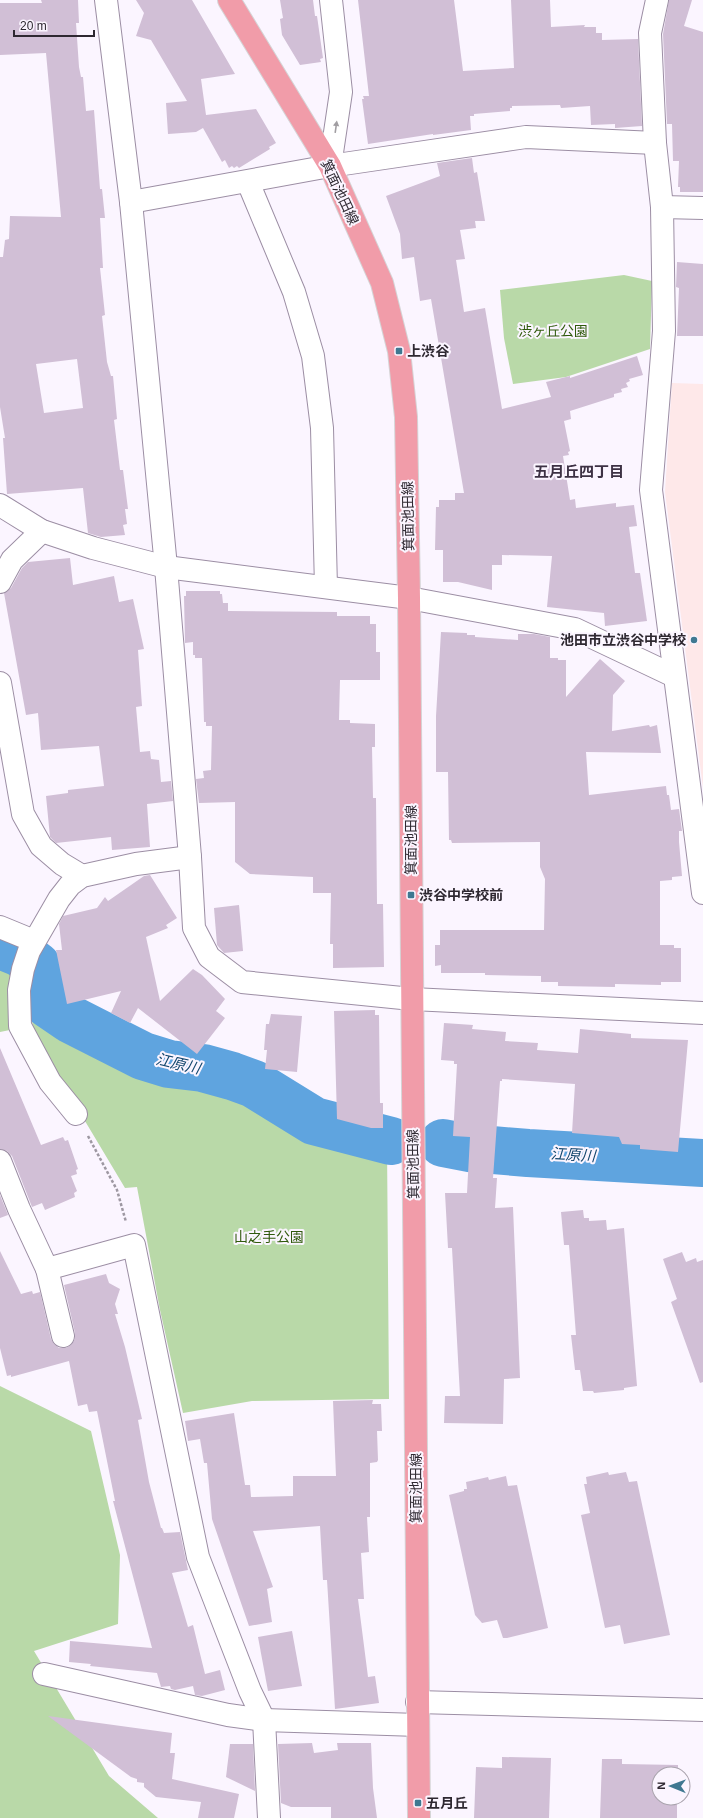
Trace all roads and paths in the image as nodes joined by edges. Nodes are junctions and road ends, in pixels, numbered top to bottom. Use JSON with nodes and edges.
{"nodes":[{"id":1,"x":106,"y":0,"type":"edge"},
{"id":2,"x":229,"y":0,"type":"edge"},
{"id":3,"x":331,"y":0,"type":"edge"},
{"id":4,"x":657,"y":0,"type":"edge"},
{"id":5,"x":655,"y":143,"type":"junction"},
{"id":6,"x":330,"y":166,"type":"junction"},
{"id":7,"x":248,"y":182,"type":"junction"},
{"id":8,"x":131,"y":202,"type":"junction"},
{"id":9,"x":662,"y":207,"type":"junction"},
{"id":10,"x":703,"y":208,"type":"edge"},
{"id":11,"x":0,"y":505,"type":"edge"},
{"id":12,"x":42,"y":531,"type":"junction"},
{"id":13,"x":166,"y":567,"type":"junction"},
{"id":14,"x":0,"y":582,"type":"edge"},
{"id":15,"x":326,"y":587,"type":"junction"},
{"id":16,"x":410,"y":598,"type":"junction"},
{"id":17,"x":674,"y":676,"type":"junction"},
{"id":18,"x":0,"y":683,"type":"edge"},
{"id":19,"x":190,"y":857,"type":"junction"},
{"id":20,"x":82,"y":876,"type":"junction"},
{"id":21,"x":703,"y":893,"type":"edge"},
{"id":22,"x":0,"y":927,"type":"edge"},
{"id":23,"x":29,"y":954,"type":"junction"},
{"id":24,"x":412,"y":999,"type":"junction"},
{"id":25,"x":703,"y":1014,"type":"edge"},
{"id":26,"x":76,"y":1114,"type":"joint"},
{"id":27,"x":0,"y":1161,"type":"edge"},
{"id":28,"x":134,"y":1245,"type":"junction"},
{"id":29,"x":47,"y":1269,"type":"junction"},
{"id":30,"x":63,"y":1336,"type":"dead end"},
{"id":31,"x":44,"y":1674,"type":"dead end"},
{"id":32,"x":417,"y":1702,"type":"junction"},
{"id":33,"x":703,"y":1710,"type":"edge"},
{"id":34,"x":264,"y":1720,"type":"junction"},
{"id":35,"x":418,"y":1724,"type":"junction"},
{"id":36,"x":269,"y":1818,"type":"edge"},
{"id":37,"x":419,"y":1818,"type":"edge"}],
"edges":[{"from":1,"to":8,"type":"street"},
{"from":2,"to":6,"type":"main road","name":"箕面池田線"},
{"from":6,"to":3,"type":"street","one_way":true},
{"from":4,"to":5,"type":"street"},
{"from":5,"to":6,"type":"street"},
{"from":5,"to":9,"type":"street"},
{"from":6,"to":7,"type":"street"},
{"from":6,"to":16,"type":"main road","name":"箕面池田線"},
{"from":7,"to":8,"type":"street"},
{"from":7,"to":15,"type":"street"},
{"from":8,"to":13,"type":"street"},
{"from":9,"to":10,"type":"street"},
{"from":9,"to":17,"type":"street"},
{"from":11,"to":12,"type":"street"},
{"from":12,"to":13,"type":"street"},
{"from":12,"to":14,"type":"street"},
{"from":13,"to":15,"type":"street"},
{"from":13,"to":19,"type":"street"},
{"from":15,"to":16,"type":"street"},
{"from":16,"to":17,"type":"street"},
{"from":16,"to":24,"type":"main road","name":"箕面池田線"},
{"from":17,"to":21,"type":"street"},
{"from":18,"to":20,"type":"street"},
{"from":19,"to":20,"type":"street"},
{"from":19,"to":24,"type":"street"},
{"from":20,"to":23,"type":"street"},
{"from":22,"to":23,"type":"street"},
{"from":23,"to":26,"type":"street"},
{"from":24,"to":25,"type":"street"},
{"from":24,"to":32,"type":"main road","name":"箕面池田線"},
{"from":26,"to":28,"type":"path"},
{"from":27,"to":29,"type":"street"},
{"from":28,"to":29,"type":"street"},
{"from":28,"to":34,"type":"street"},
{"from":29,"to":30,"type":"street"},
{"from":31,"to":34,"type":"street"},
{"from":32,"to":33,"type":"street"},
{"from":32,"to":35,"type":"main road","name":"箕面池田線"},
{"from":34,"to":35,"type":"street"},
{"from":34,"to":36,"type":"street"},
{"from":35,"to":37,"type":"main road","name":"箕面池田線"}]}
